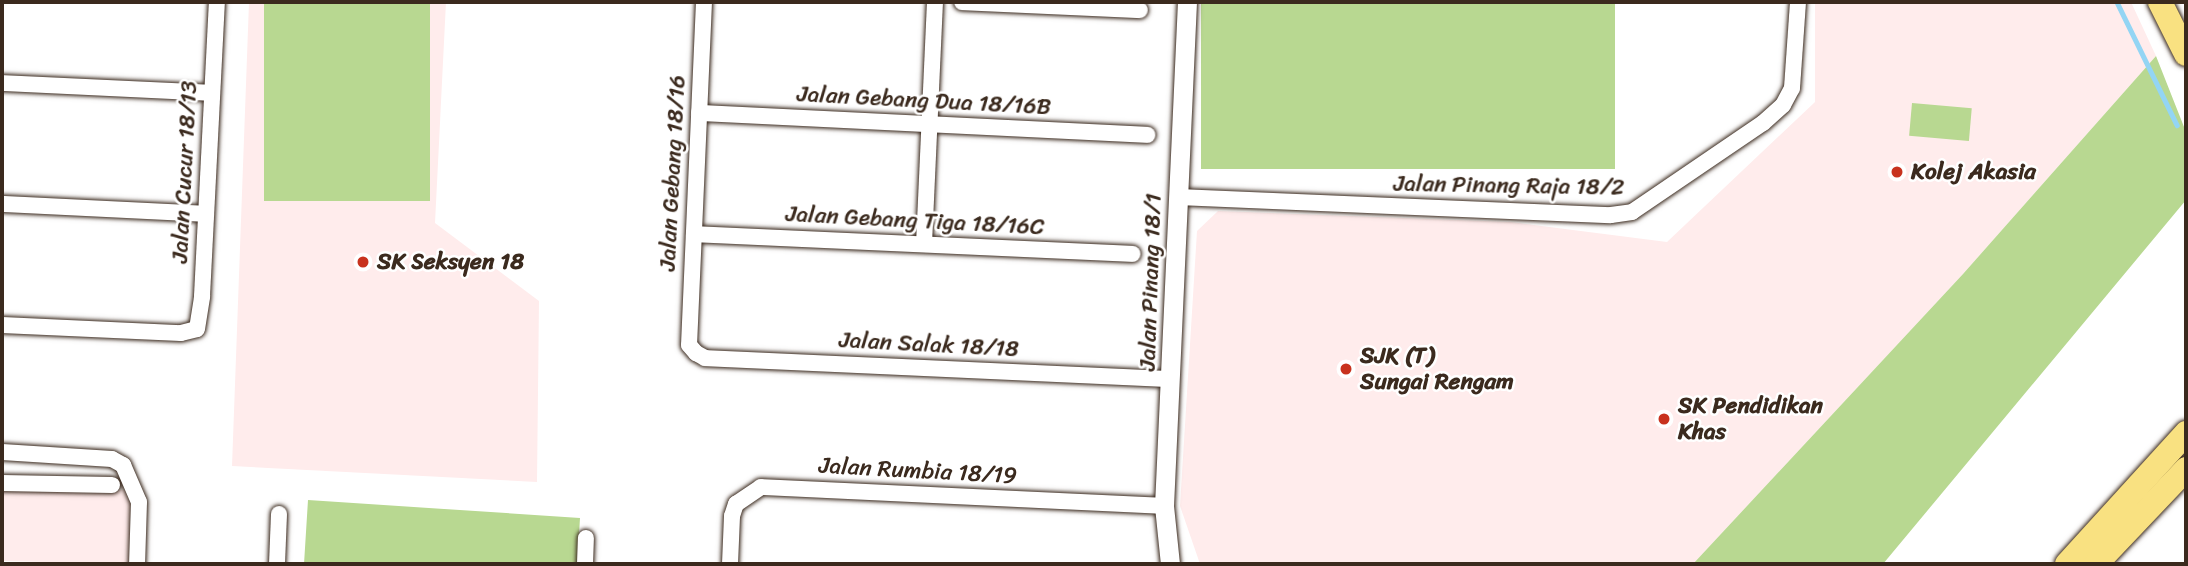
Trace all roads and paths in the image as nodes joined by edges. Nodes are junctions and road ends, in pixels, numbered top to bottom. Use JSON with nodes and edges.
{"nodes":[{"id":1,"x":217,"y":2,"type":"edge"},
{"id":2,"x":704,"y":2,"type":"edge"},
{"id":3,"x":935,"y":2,"type":"edge"},
{"id":4,"x":962,"y":2,"type":"edge"},
{"id":5,"x":1187,"y":2,"type":"edge"},
{"id":6,"x":1798,"y":2,"type":"edge"},
{"id":7,"x":2160,"y":2,"type":"edge"},
{"id":8,"x":1140,"y":10,"type":"dead end"},
{"id":9,"x":2186,"y":54,"type":"edge"},
{"id":10,"x":2,"y":83,"type":"edge"},
{"id":11,"x":212,"y":93,"type":"junction"},
{"id":12,"x":699,"y":113,"type":"junction"},
{"id":13,"x":930,"y":124,"type":"junction"},
{"id":14,"x":1147,"y":135,"type":"dead end"},
{"id":15,"x":1178,"y":197,"type":"junction"},
{"id":16,"x":2,"y":204,"type":"edge"},
{"id":17,"x":206,"y":214,"type":"junction"},
{"id":18,"x":694,"y":234,"type":"junction"},
{"id":19,"x":924,"y":244,"type":"junction"},
{"id":20,"x":1133,"y":254,"type":"dead end"},
{"id":21,"x":2,"y":325,"type":"edge"},
{"id":22,"x":689,"y":345,"type":"joint"},
{"id":23,"x":1171,"y":379,"type":"junction"},
{"id":24,"x":2186,"y":433,"type":"edge"},
{"id":25,"x":2,"y":452,"type":"edge"},
{"id":26,"x":2186,"y":469,"type":"edge"},
{"id":27,"x":2,"y":482,"type":"edge"},
{"id":28,"x":112,"y":485,"type":"dead end"},
{"id":29,"x":1164,"y":506,"type":"junction"},
{"id":30,"x":279,"y":514,"type":"dead end"},
{"id":31,"x":586,"y":538,"type":"dead end"},
{"id":32,"x":137,"y":564,"type":"edge"},
{"id":33,"x":277,"y":564,"type":"edge"},
{"id":34,"x":584,"y":564,"type":"edge"},
{"id":35,"x":730,"y":564,"type":"edge"},
{"id":36,"x":1170,"y":564,"type":"edge"},
{"id":37,"x":2067,"y":564,"type":"edge"},
{"id":38,"x":2096,"y":564,"type":"edge"}],
"edges":[{"from":1,"to":11,"type":"street","name":"Jalan Cucur 18/13"},
{"from":2,"to":12,"type":"street","name":"Jalan Gebang 18/16"},
{"from":3,"to":13,"type":"street"},
{"from":4,"to":8,"type":"street"},
{"from":5,"to":15,"type":"street","name":"Jalan Pinang 18/1"},
{"from":6,"to":15,"type":"street","name":"Jalan Pinang Raja 18/2"},
{"from":7,"to":9,"type":"main road"},
{"from":10,"to":11,"type":"street"},
{"from":11,"to":17,"type":"street","name":"Jalan Cucur 18/13"},
{"from":12,"to":13,"type":"street","name":"Jalan Gebang Dua 18/16B"},
{"from":12,"to":18,"type":"street","name":"Jalan Gebang 18/16"},
{"from":13,"to":14,"type":"street","name":"Jalan Gebang Dua 18/16B"},
{"from":13,"to":19,"type":"street"},
{"from":15,"to":23,"type":"street","name":"Jalan Pinang 18/1"},
{"from":16,"to":17,"type":"street"},
{"from":17,"to":21,"type":"street","name":"Jalan Cucur 18/13"},
{"from":18,"to":19,"type":"street","name":"Jalan Gebang Tiga 18/16C"},
{"from":18,"to":22,"type":"street","name":"Jalan Gebang 18/16"},
{"from":19,"to":20,"type":"street","name":"Jalan Gebang Tiga 18/16C"},
{"from":22,"to":23,"type":"street","name":"Jalan Salak 18/18"},
{"from":23,"to":29,"type":"street","name":"Jalan Pinang 18/1"},
{"from":24,"to":37,"type":"main road"},
{"from":25,"to":32,"type":"street"},
{"from":26,"to":38,"type":"main road"},
{"from":27,"to":28,"type":"street"},
{"from":29,"to":35,"type":"street","name":"Jalan Rumbia 18/19"},
{"from":29,"to":36,"type":"street","name":"Jalan Pinang 18/1"},
{"from":30,"to":33,"type":"street"},
{"from":31,"to":34,"type":"street"}]}
